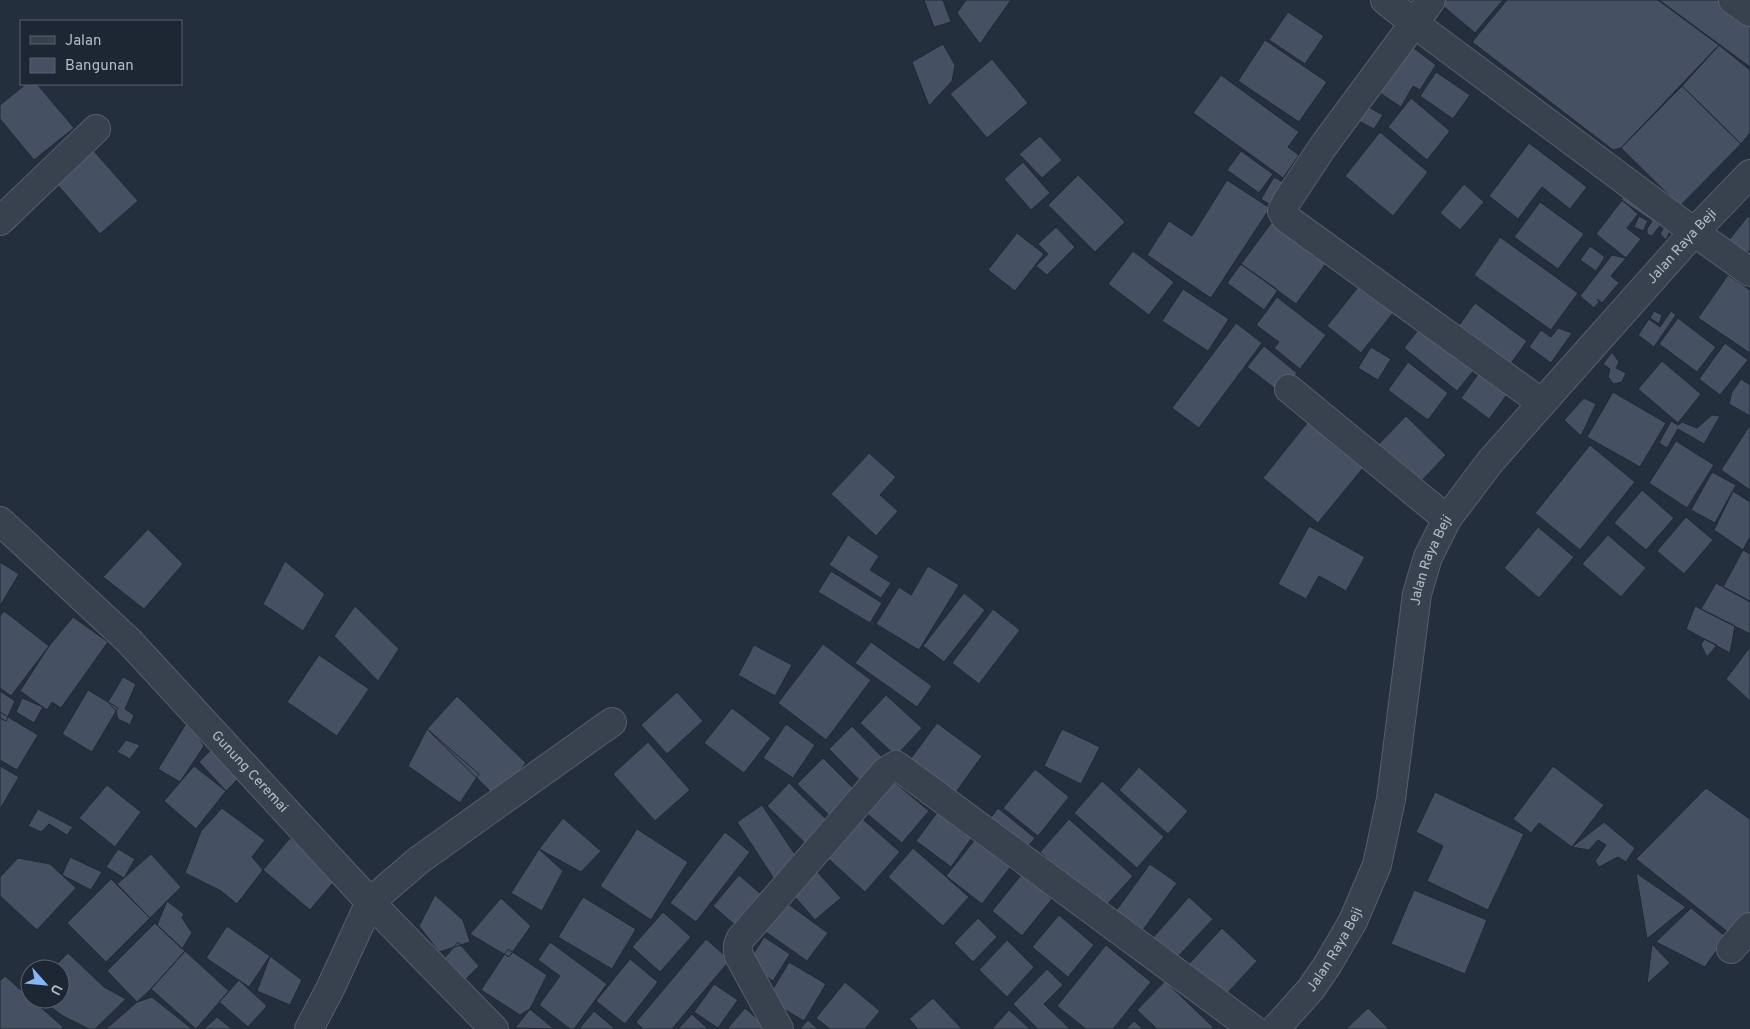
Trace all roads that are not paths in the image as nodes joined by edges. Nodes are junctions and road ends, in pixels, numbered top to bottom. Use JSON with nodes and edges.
{"nodes":[{"id":1,"x":1385,"y":0,"type":"edge"},
{"id":2,"x":1431,"y":0,"type":"edge"},
{"id":3,"x":1733,"y":0,"type":"edge"},
{"id":4,"x":1750,"y":12,"type":"edge"},
{"id":5,"x":1414,"y":24,"type":"junction"},
{"id":6,"x":96,"y":129,"type":"dead end"},
{"id":7,"x":1750,"y":174,"type":"edge"},
{"id":8,"x":0,"y":221,"type":"edge"},
{"id":9,"x":1694,"y":232,"type":"junction"},
{"id":10,"x":1750,"y":272,"type":"edge"},
{"id":11,"x":1289,"y":389,"type":"dead end"},
{"id":12,"x":1542,"y":403,"type":"junction"},
{"id":13,"x":1447,"y":519,"type":"junction"},
{"id":14,"x":0,"y":521,"type":"edge"},
{"id":15,"x":612,"y":722,"type":"dead end"},
{"id":16,"x":370,"y":902,"type":"junction"},
{"id":17,"x":1750,"y":927,"type":"edge"},
{"id":18,"x":1731,"y":949,"type":"dead end"},
{"id":19,"x":309,"y":1029,"type":"edge"},
{"id":20,"x":494,"y":1029,"type":"edge"},
{"id":21,"x":779,"y":1029,"type":"edge"},
{"id":22,"x":1253,"y":1029,"type":"edge"},
{"id":23,"x":1275,"y":1029,"type":"edge"}],
"edges":[{"from":1,"to":5,"type":"street"},
{"from":2,"to":5,"type":"street"},
{"from":3,"to":4,"type":"street"},
{"from":5,"to":9,"type":"street"},
{"from":5,"to":12,"type":"street"},
{"from":6,"to":8,"type":"street"},
{"from":7,"to":9,"type":"street","name":"Jalan Raya Beji"},
{"from":9,"to":10,"type":"street"},
{"from":9,"to":12,"type":"street","name":"Jalan Raya Beji"},
{"from":11,"to":13,"type":"street"},
{"from":12,"to":13,"type":"street","name":"Jalan Raya Beji"},
{"from":13,"to":23,"type":"street","name":"Jalan Raya Beji"},
{"from":14,"to":16,"type":"street","name":"Gunung Ceremai"},
{"from":15,"to":16,"type":"street"},
{"from":16,"to":19,"type":"street"},
{"from":16,"to":20,"type":"street","name":"Gunung Ceremai"},
{"from":17,"to":18,"type":"street"},
{"from":21,"to":22,"type":"street"}]}
